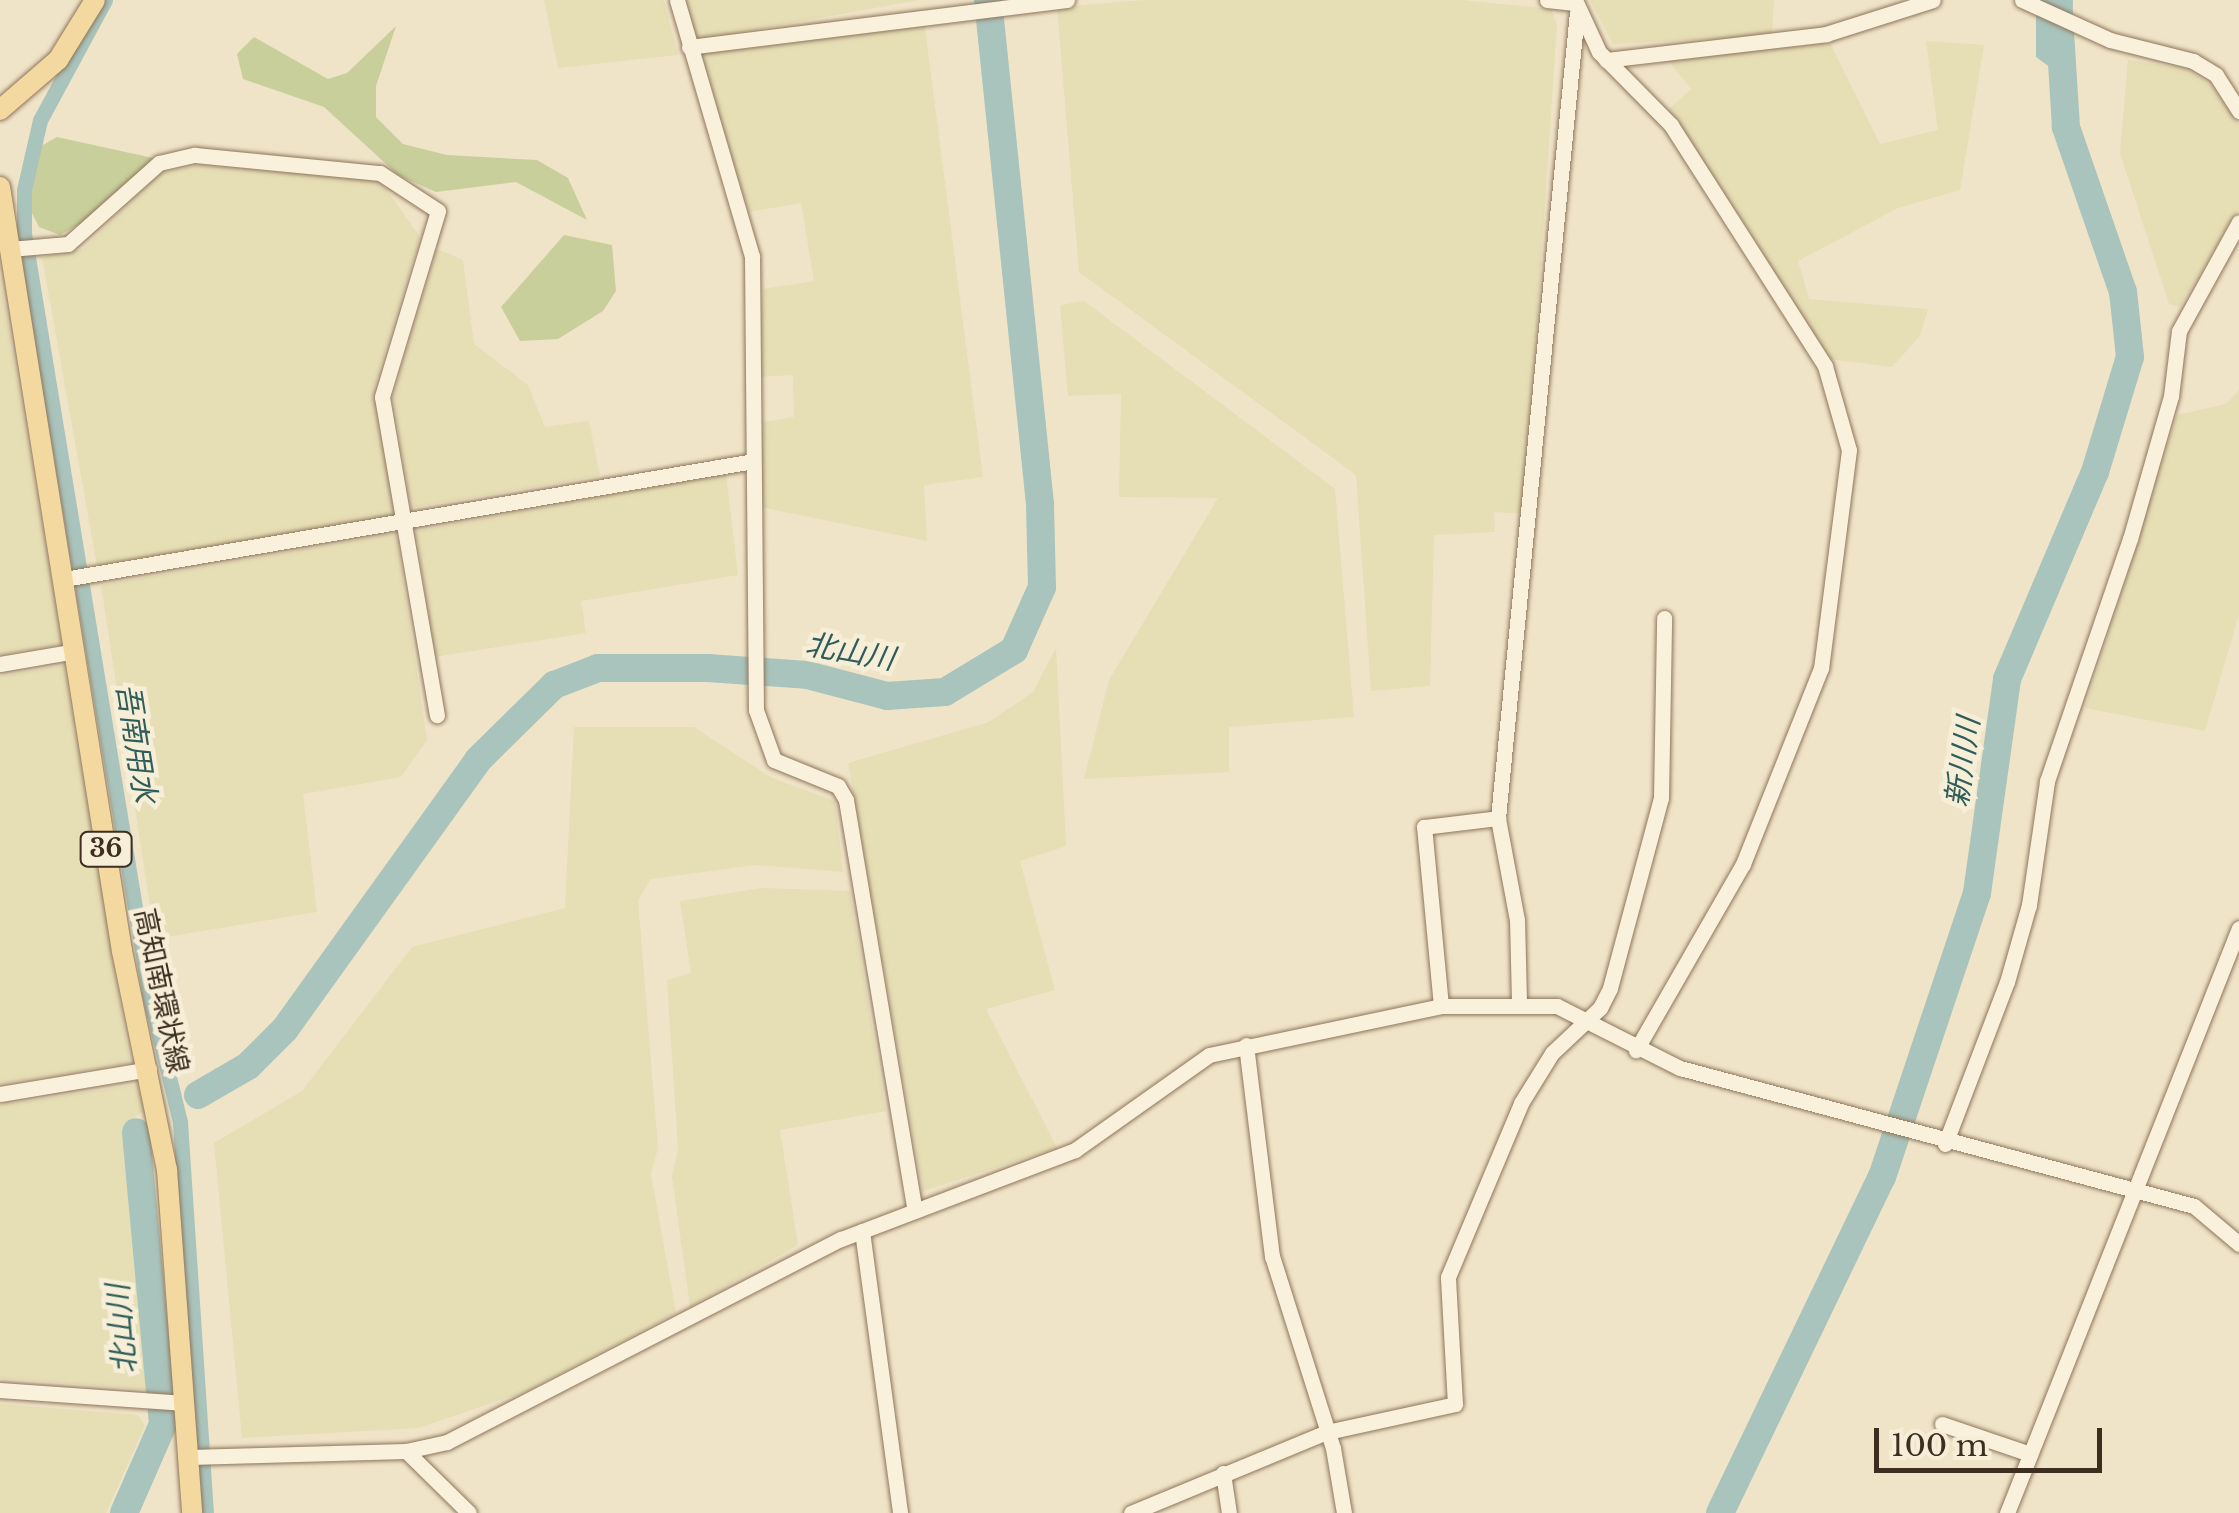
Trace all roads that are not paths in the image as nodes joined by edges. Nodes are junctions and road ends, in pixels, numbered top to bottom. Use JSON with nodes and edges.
{"nodes":[{"id":1,"x":95,"y":0,"type":"edge"},
{"id":2,"x":677,"y":0,"type":"edge"},
{"id":3,"x":1067,"y":0,"type":"edge"},
{"id":4,"x":1547,"y":0,"type":"edge"},
{"id":5,"x":1933,"y":0,"type":"edge"},
{"id":6,"x":2022,"y":0,"type":"edge"},
{"id":7,"x":1575,"y":5,"type":"edge"},
{"id":8,"x":690,"y":47,"type":"junction"},
{"id":9,"x":1606,"y":60,"type":"junction"},
{"id":10,"x":0,"y":110,"type":"edge"},
{"id":11,"x":2239,"y":110,"type":"edge"},
{"id":12,"x":0,"y":187,"type":"edge"},
{"id":13,"x":2239,"y":222,"type":"edge"},
{"id":14,"x":22,"y":249,"type":"junction"},
{"id":15,"x":748,"y":462,"type":"junction"},
{"id":16,"x":404,"y":522,"type":"junction"},
{"id":17,"x":75,"y":577,"type":"junction"},
{"id":18,"x":1664,"y":618,"type":"dead end"},
{"id":19,"x":75,"y":651,"type":"junction"},
{"id":20,"x":0,"y":664,"type":"edge"},
{"id":21,"x":437,"y":715,"type":"dead end"},
{"id":22,"x":1498,"y":818,"type":"junction"},
{"id":23,"x":2239,"y":928,"type":"edge"},
{"id":24,"x":1520,"y":1001,"type":"junction"},
{"id":25,"x":1441,"y":1006,"type":"junction"},
{"id":26,"x":1587,"y":1019,"type":"junction"},
{"id":27,"x":1246,"y":1045,"type":"junction"},
{"id":28,"x":1636,"y":1050,"type":"junction"},
{"id":29,"x":149,"y":1069,"type":"junction"},
{"id":30,"x":0,"y":1094,"type":"edge"},
{"id":31,"x":1937,"y":1142,"type":"junction"},
{"id":32,"x":2135,"y":1190,"type":"junction"},
{"id":33,"x":914,"y":1207,"type":"junction"},
{"id":34,"x":862,"y":1231,"type":"junction"},
{"id":35,"x":2239,"y":1244,"type":"edge"},
{"id":36,"x":0,"y":1390,"type":"edge"},
{"id":37,"x":179,"y":1403,"type":"junction"},
{"id":38,"x":1942,"y":1424,"type":"dead end"},
{"id":39,"x":1328,"y":1432,"type":"junction"},
{"id":40,"x":406,"y":1452,"type":"junction"},
{"id":41,"x":2030,"y":1454,"type":"junction"},
{"id":42,"x":198,"y":1457,"type":"junction"},
{"id":43,"x":1223,"y":1473,"type":"junction"},
{"id":44,"x":192,"y":1513,"type":"edge"},
{"id":45,"x":469,"y":1513,"type":"edge"},
{"id":46,"x":900,"y":1513,"type":"edge"},
{"id":47,"x":1131,"y":1513,"type":"edge"},
{"id":48,"x":1229,"y":1513,"type":"edge"},
{"id":49,"x":1344,"y":1513,"type":"edge"},
{"id":50,"x":2007,"y":1513,"type":"edge"}],
"edges":[{"from":1,"to":10,"type":"main road"},
{"from":2,"to":8,"type":"street"},
{"from":3,"to":8,"type":"street"},
{"from":4,"to":7,"type":"street"},
{"from":5,"to":9,"type":"street"},
{"from":6,"to":11,"type":"street"},
{"from":7,"to":9,"type":"street"},
{"from":7,"to":22,"type":"street"},
{"from":8,"to":15,"type":"street"},
{"from":9,"to":28,"type":"street"},
{"from":12,"to":14,"type":"main road","name":"高知南環状線","number":"36"},
{"from":13,"to":31,"type":"street"},
{"from":14,"to":16,"type":"street"},
{"from":14,"to":17,"type":"main road","name":"高知南環状線","number":"36"},
{"from":15,"to":16,"type":"street"},
{"from":15,"to":33,"type":"street"},
{"from":16,"to":17,"type":"street"},
{"from":16,"to":21,"type":"street"},
{"from":17,"to":19,"type":"main road","name":"高知南環状線","number":"36"},
{"from":18,"to":26,"type":"street"},
{"from":19,"to":20,"type":"street"},
{"from":19,"to":29,"type":"main road","name":"高知南環状線","number":"36"},
{"from":22,"to":24,"type":"street"},
{"from":22,"to":25,"type":"street"},
{"from":23,"to":32,"type":"street"},
{"from":24,"to":25,"type":"street"},
{"from":24,"to":26,"type":"street"},
{"from":25,"to":27,"type":"street"},
{"from":26,"to":28,"type":"street"},
{"from":26,"to":39,"type":"street"},
{"from":27,"to":33,"type":"street"},
{"from":27,"to":39,"type":"street"},
{"from":28,"to":31,"type":"street"},
{"from":29,"to":30,"type":"street"},
{"from":29,"to":37,"type":"main road","name":"高知南環状線","number":"36"},
{"from":31,"to":32,"type":"street"},
{"from":32,"to":35,"type":"street"},
{"from":32,"to":41,"type":"street"},
{"from":33,"to":34,"type":"street"},
{"from":34,"to":40,"type":"street"},
{"from":34,"to":46,"type":"street"},
{"from":36,"to":37,"type":"street"},
{"from":37,"to":42,"type":"main road","name":"高知南環状線","number":"36"},
{"from":38,"to":41,"type":"street"},
{"from":39,"to":43,"type":"street"},
{"from":39,"to":49,"type":"street"},
{"from":40,"to":42,"type":"street"},
{"from":40,"to":45,"type":"street"},
{"from":41,"to":50,"type":"street"},
{"from":42,"to":44,"type":"main road","name":"高知南環状線","number":"36"},
{"from":43,"to":47,"type":"street"},
{"from":43,"to":48,"type":"street"}]}
